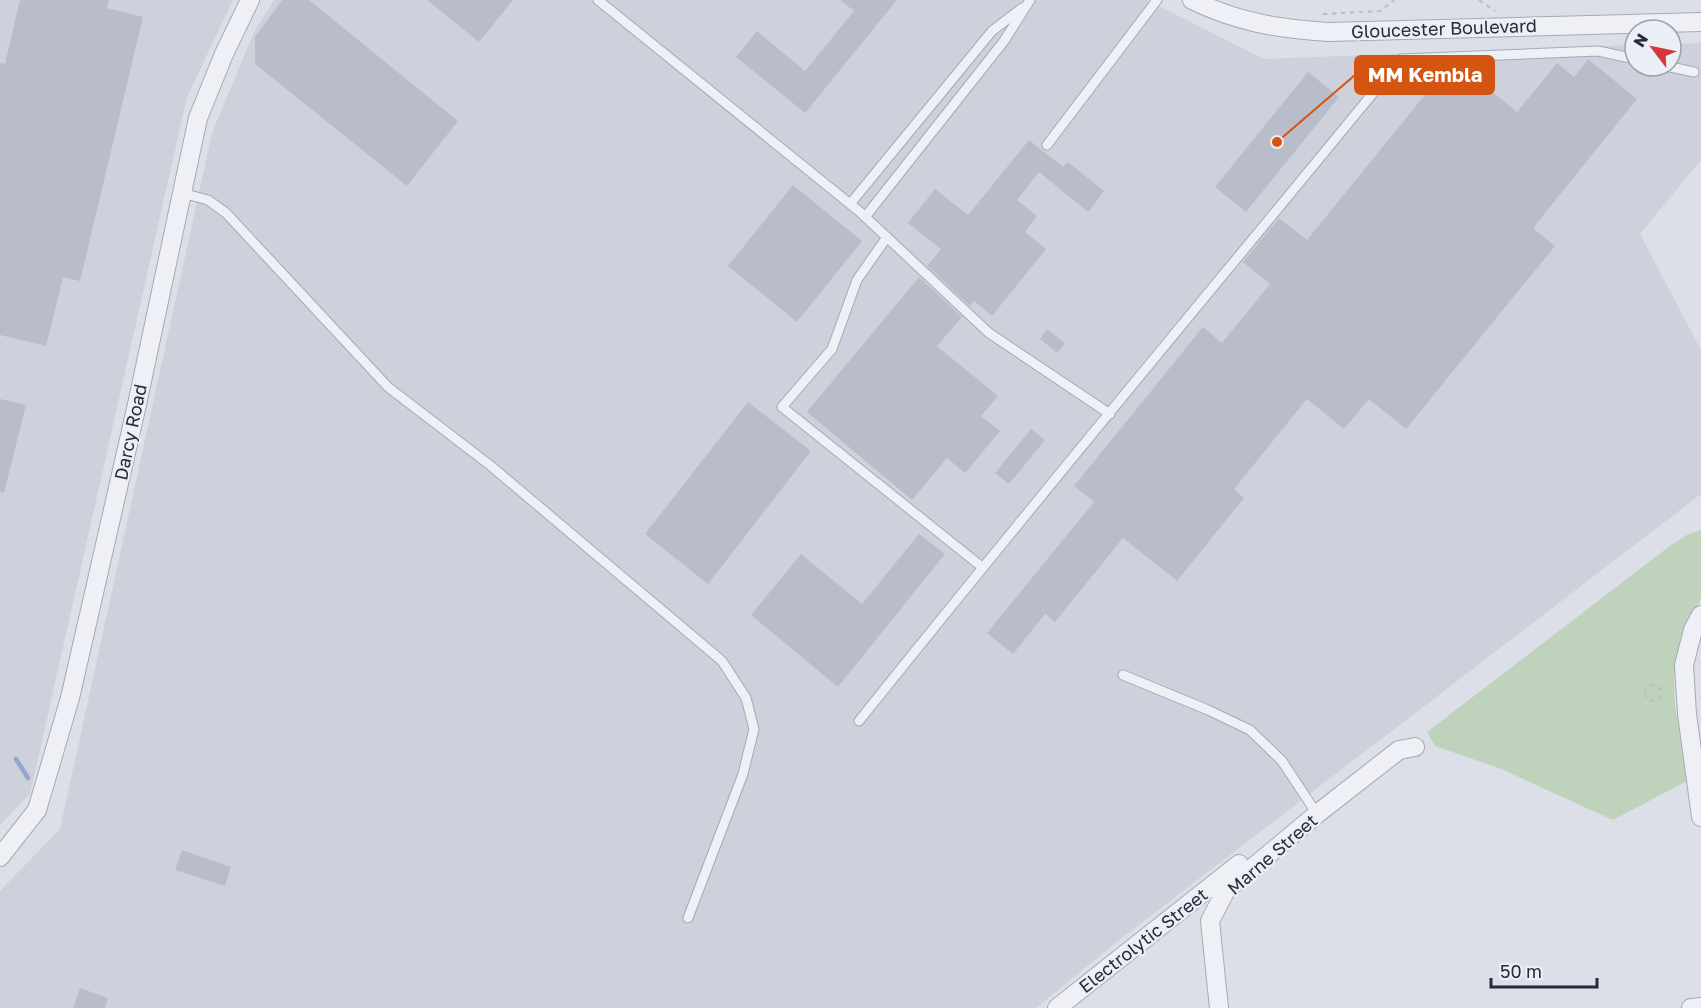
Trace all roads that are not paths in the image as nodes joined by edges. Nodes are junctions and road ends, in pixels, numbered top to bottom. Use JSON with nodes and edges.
{"nodes":[{"id":1,"x":250,"y":0,"type":"edge"},
{"id":2,"x":598,"y":0,"type":"edge"},
{"id":3,"x":1157,"y":0,"type":"edge"},
{"id":4,"x":1192,"y":0,"type":"edge"},
{"id":5,"x":1028,"y":2,"type":"edge"},
{"id":6,"x":1701,"y":22,"type":"edge"},
{"id":7,"x":1623,"y":56,"type":"edge"},
{"id":8,"x":1683,"y":70,"type":"edge"},
{"id":9,"x":1694,"y":72,"type":"dead end"},
{"id":10,"x":1047,"y":145,"type":"dead end"},
{"id":11,"x":182,"y":193,"type":"junction"},
{"id":12,"x":850,"y":204,"type":"junction"},
{"id":13,"x":865,"y":217,"type":"junction"},
{"id":14,"x":887,"y":237,"type":"junction"},
{"id":15,"x":1110,"y":414,"type":"junction"},
{"id":16,"x":982,"y":567,"type":"junction"},
{"id":17,"x":1701,"y":615,"type":"edge"},
{"id":18,"x":1123,"y":675,"type":"dead end"},
{"id":19,"x":859,"y":721,"type":"dead end"},
{"id":20,"x":1415,"y":747,"type":"dead end"},
{"id":21,"x":1699,"y":789,"type":"edge"},
{"id":22,"x":1317,"y":814,"type":"junction"},
{"id":23,"x":1701,"y":817,"type":"edge"},
{"id":24,"x":0,"y":857,"type":"edge"},
{"id":25,"x":688,"y":918,"type":"dead end"},
{"id":26,"x":1701,"y":1007,"type":"edge"},
{"id":27,"x":1057,"y":1008,"type":"edge"},
{"id":28,"x":1219,"y":1008,"type":"edge"},
{"id":29,"x":1691,"y":1008,"type":"edge"}],
"edges":[{"from":1,"to":11,"type":"street","name":"Darcy Road"},
{"from":2,"to":12,"type":"lane"},
{"from":3,"to":10,"type":"lane"},
{"from":4,"to":6,"type":"street","name":"Gloucester Boulevard"},
{"from":5,"to":12,"type":"lane"},
{"from":5,"to":13,"type":"lane"},
{"from":7,"to":15,"type":"lane"},
{"from":8,"to":9,"type":"lane"},
{"from":11,"to":24,"type":"street","name":"Darcy Road"},
{"from":11,"to":25,"type":"lane"},
{"from":12,"to":13,"type":"lane"},
{"from":13,"to":14,"type":"lane"},
{"from":14,"to":15,"type":"lane"},
{"from":14,"to":16,"type":"lane"},
{"from":15,"to":16,"type":"lane"},
{"from":16,"to":19,"type":"lane"},
{"from":17,"to":21,"type":"street"},
{"from":18,"to":22,"type":"lane"},
{"from":20,"to":22,"type":"street","name":"Marne Street"},
{"from":21,"to":23,"type":"street"},
{"from":22,"to":27,"type":"street","name":"Electrolytic Street"},
{"from":22,"to":28,"type":"street","name":"Marne Street"},
{"from":26,"to":29,"type":"street"}]}
